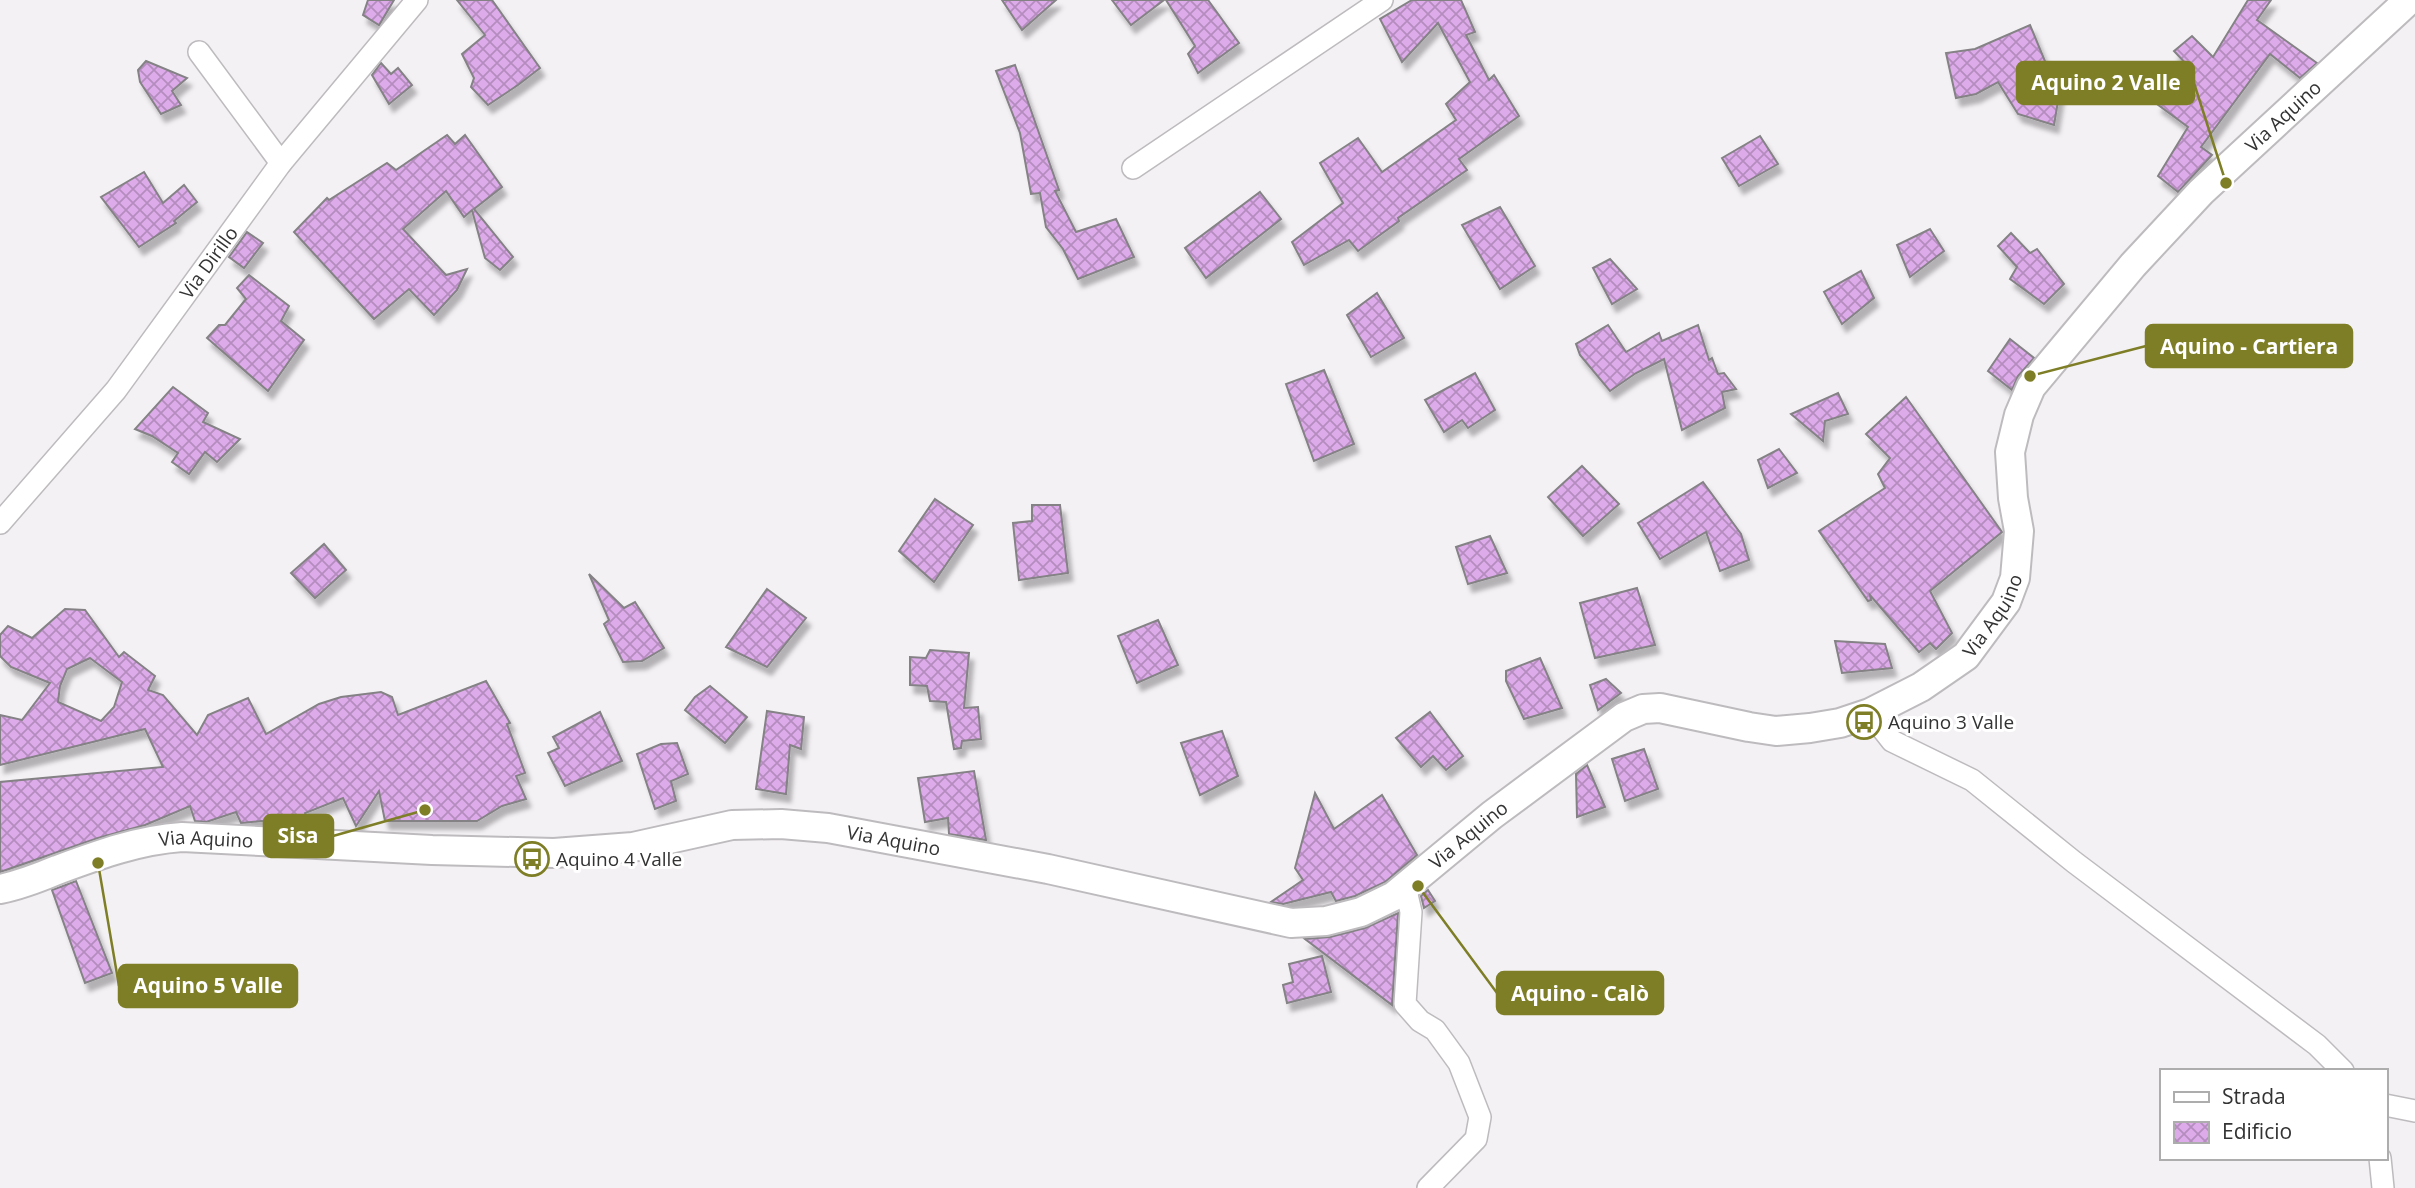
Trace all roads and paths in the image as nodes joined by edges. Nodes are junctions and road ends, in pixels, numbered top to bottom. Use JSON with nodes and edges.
{"nodes":[{"id":1,"x":417,"y":0,"type":"edge"},
{"id":2,"x":1382,"y":0,"type":"edge"},
{"id":3,"x":2409,"y":0,"type":"edge"},
{"id":4,"x":199,"y":52,"type":"dead end"},
{"id":5,"x":281,"y":163,"type":"junction"},
{"id":6,"x":1133,"y":168,"type":"dead end"},
{"id":7,"x":0,"y":523,"type":"edge"},
{"id":8,"x":1870,"y":713,"type":"junction"},
{"id":9,"x":1405,"y":886,"type":"junction"},
{"id":10,"x":0,"y":889,"type":"edge"},
{"id":11,"x":2341,"y":1069,"type":"edge"},
{"id":12,"x":2387,"y":1105,"type":"edge"},
{"id":13,"x":2415,"y":1111,"type":"edge"},
{"id":14,"x":2380,"y":1160,"type":"edge"},
{"id":15,"x":1428,"y":1188,"type":"edge"},
{"id":16,"x":2383,"y":1188,"type":"edge"}],
"edges":[{"from":1,"to":5,"type":"street","name":"Via Dirillo"},
{"from":2,"to":6,"type":"street"},
{"from":3,"to":8,"type":"street","name":"Via Aquino"},
{"from":4,"to":5,"type":"street"},
{"from":5,"to":7,"type":"street","name":"Via Dirillo"},
{"from":8,"to":9,"type":"street","name":"Via Aquino"},
{"from":8,"to":11,"type":"street"},
{"from":9,"to":10,"type":"street","name":"Via Aquino"},
{"from":9,"to":15,"type":"street"},
{"from":12,"to":13,"type":"street"},
{"from":14,"to":16,"type":"street"}]}
